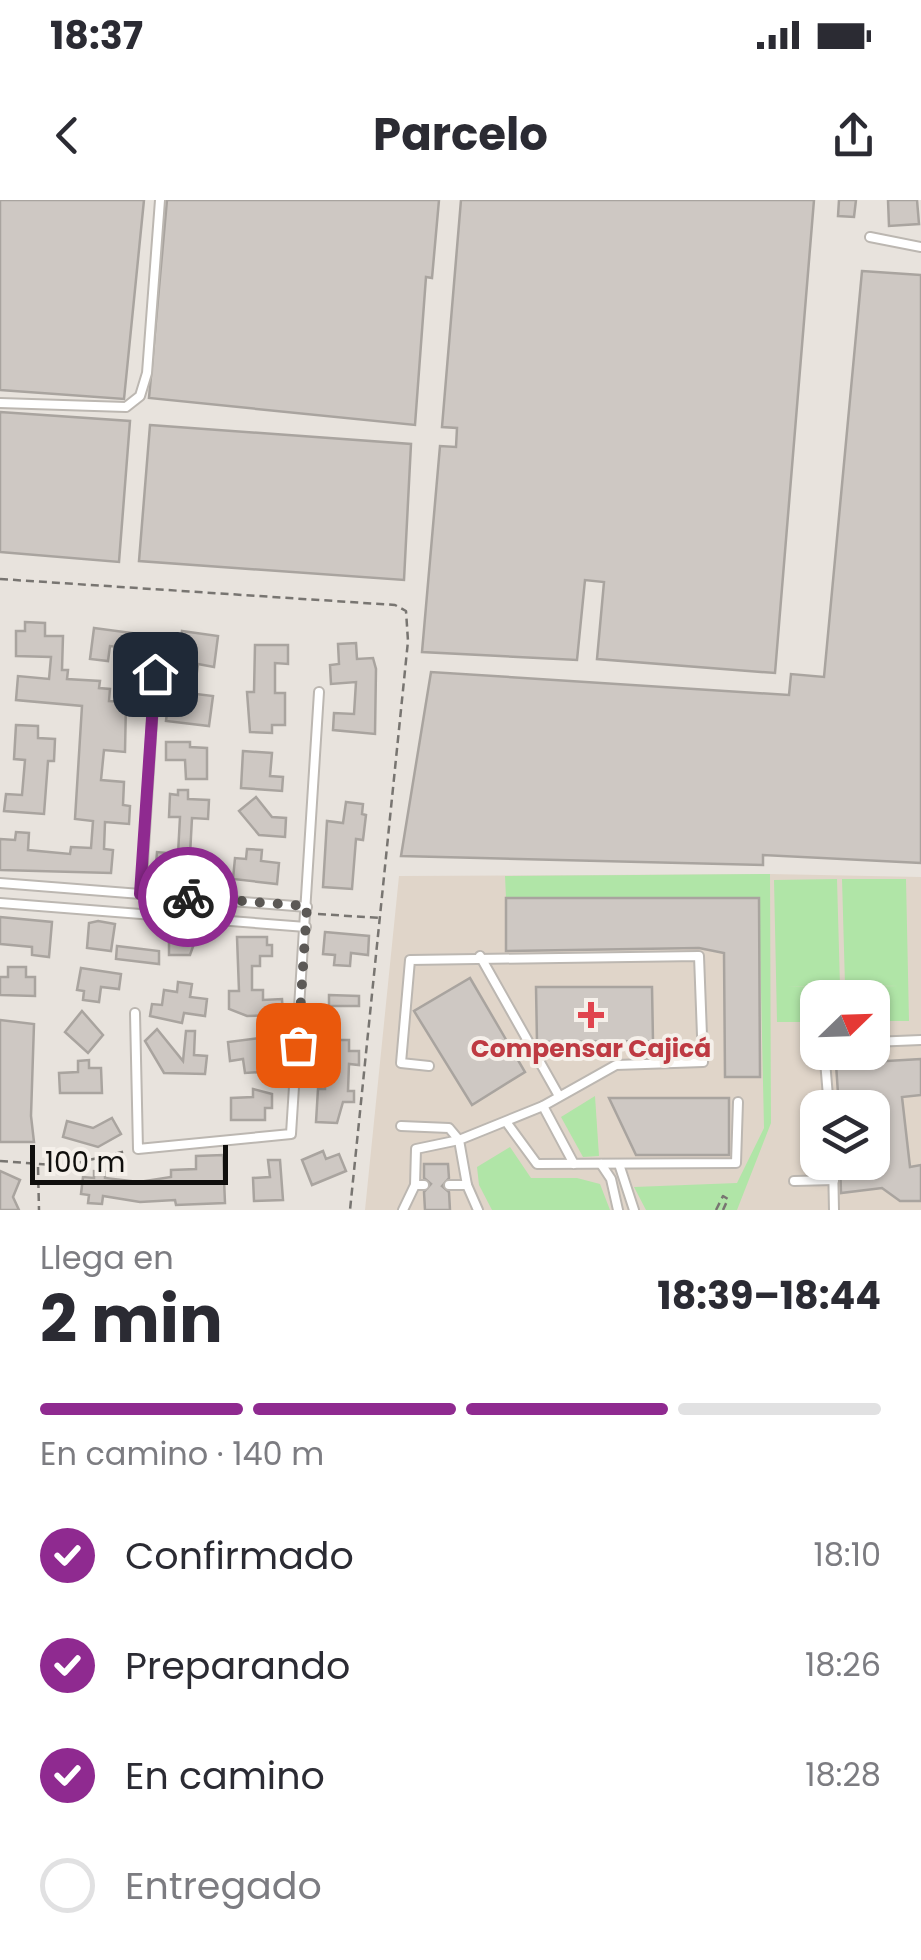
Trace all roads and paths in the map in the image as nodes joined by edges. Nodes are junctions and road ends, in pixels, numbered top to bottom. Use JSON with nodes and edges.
{"nodes":[{"id":1,"x":160,"y":200,"type":"edge"},
{"id":2,"x":870,"y":237,"type":"dead end"},
{"id":3,"x":921,"y":247,"type":"edge"},
{"id":4,"x":0,"y":403,"type":"edge"},
{"id":5,"x":155,"y":674,"type":"dead end"},
{"id":6,"x":319,"y":692,"type":"dead end"},
{"id":7,"x":0,"y":883,"type":"edge"},
{"id":8,"x":66,"y":888,"type":"junction"},
{"id":9,"x":140,"y":894,"type":"junction"},
{"id":10,"x":0,"y":903,"type":"edge"},
{"id":11,"x":64,"y":908,"type":"junction"},
{"id":12,"x":306,"y":910,"type":"junction"},
{"id":13,"x":381,"y":918,"type":"dead end"},
{"id":14,"x":306,"y":927,"type":"junction"},
{"id":15,"x":480,"y":956,"type":"junction"},
{"id":16,"x":135,"y":1013,"type":"dead end"},
{"id":17,"x":921,"y":1040,"type":"edge"},
{"id":18,"x":890,"y":1041,"type":"edge"},
{"id":19,"x":429,"y":1066,"type":"dead end"},
{"id":20,"x":559,"y":1096,"type":"junction"},
{"id":21,"x":738,"y":1102,"type":"dead end"},
{"id":22,"x":542,"y":1106,"type":"junction"},
{"id":23,"x":507,"y":1123,"type":"junction"},
{"id":24,"x":401,"y":1126,"type":"dead end"},
{"id":25,"x":460,"y":1140,"type":"junction"},
{"id":26,"x":138,"y":1148,"type":"junction"},
{"id":27,"x":0,"y":1161,"type":"edge"},
{"id":28,"x":574,"y":1164,"type":"junction"},
{"id":29,"x":600,"y":1164,"type":"junction"},
{"id":30,"x":618,"y":1164,"type":"junction"},
{"id":31,"x":38,"y":1165,"type":"junction"},
{"id":32,"x":794,"y":1180,"type":"dead end"},
{"id":33,"x":800,"y":1180,"type":"edge"},
{"id":34,"x":834,"y":1180,"type":"edge"},
{"id":35,"x":449,"y":1185,"type":"dead end"},
{"id":36,"x":467,"y":1186,"type":"junction"},
{"id":37,"x":39,"y":1210,"type":"edge"},
{"id":38,"x":403,"y":1210,"type":"edge"},
{"id":39,"x":478,"y":1210,"type":"edge"},
{"id":40,"x":618,"y":1210,"type":"edge"},
{"id":41,"x":634,"y":1210,"type":"edge"},
{"id":42,"x":716,"y":1210,"type":"edge"},
{"id":43,"x":723,"y":1210,"type":"edge"},
{"id":44,"x":834,"y":1210,"type":"edge"}],
"edges":[{"from":1,"to":4,"type":"lane"},
{"from":2,"to":3,"type":"lane"},
{"from":5,"to":9,"type":"lane"},
{"from":6,"to":12,"type":"lane"},
{"from":7,"to":8,"type":"lane"},
{"from":8,"to":9,"type":"lane"},
{"from":8,"to":11,"type":"lane"},
{"from":9,"to":12,"type":"lane"},
{"from":10,"to":11,"type":"lane"},
{"from":11,"to":14,"type":"lane"},
{"from":12,"to":13,"type":"path"},
{"from":12,"to":14,"type":"lane"},
{"from":14,"to":26,"type":"lane"},
{"from":15,"to":19,"type":"lane"},
{"from":15,"to":20,"type":"lane"},
{"from":15,"to":20,"type":"lane"},
{"from":16,"to":26,"type":"lane"},
{"from":17,"to":18,"type":"lane"},
{"from":20,"to":22,"type":"lane"},
{"from":21,"to":30,"type":"lane"},
{"from":22,"to":23,"type":"lane"},
{"from":22,"to":28,"type":"lane"},
{"from":23,"to":25,"type":"lane"},
{"from":23,"to":28,"type":"lane"},
{"from":24,"to":25,"type":"lane"},
{"from":25,"to":36,"type":"lane"},
{"from":25,"to":38,"type":"lane"},
{"from":26,"to":31,"type":"path"},
{"from":27,"to":31,"type":"path"},
{"from":28,"to":29,"type":"lane"},
{"from":29,"to":30,"type":"lane"},
{"from":29,"to":40,"type":"lane"},
{"from":30,"to":41,"type":"lane"},
{"from":31,"to":37,"type":"path"},
{"from":32,"to":33,"type":"lane"},
{"from":34,"to":44,"type":"lane"},
{"from":35,"to":36,"type":"lane"},
{"from":36,"to":39,"type":"lane"},
{"from":42,"to":43,"type":"path"}]}
